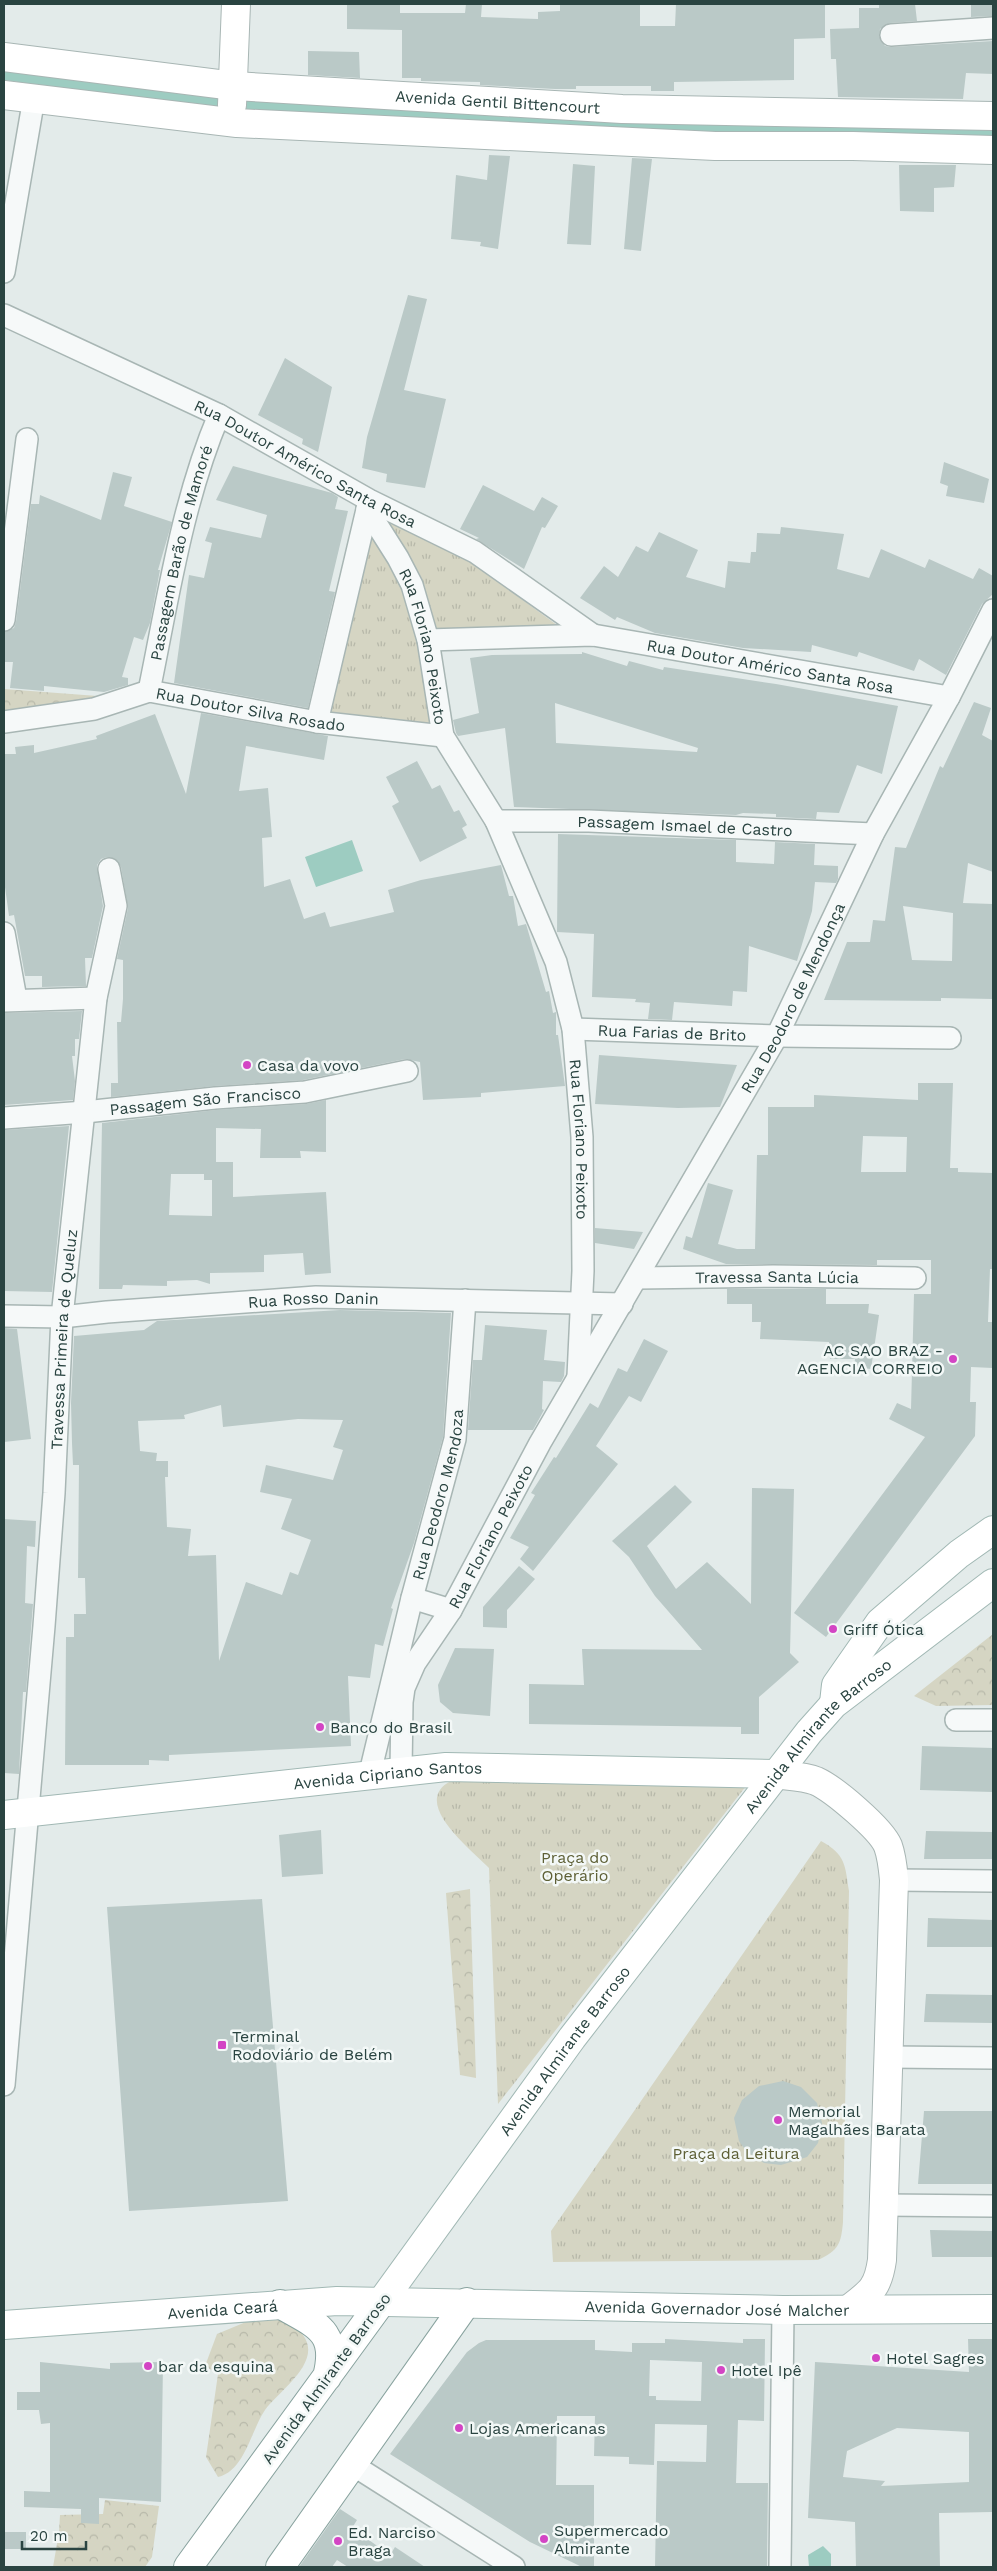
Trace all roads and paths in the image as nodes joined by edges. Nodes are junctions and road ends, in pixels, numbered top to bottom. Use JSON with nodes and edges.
{"nodes":[{"id":1,"x":236,"y":4,"type":"edge"},
{"id":2,"x":993,"y":28,"type":"edge"},
{"id":3,"x":892,"y":35,"type":"dead end"},
{"id":4,"x":4,"y":57,"type":"edge"},
{"id":5,"x":4,"y":95,"type":"edge"},
{"id":6,"x":34,"y":98,"type":"junction"},
{"id":7,"x":232,"y":105,"type":"junction"},
{"id":8,"x":993,"y":116,"type":"edge"},
{"id":9,"x":993,"y":150,"type":"edge"},
{"id":10,"x":4,"y":272,"type":"edge"},
{"id":11,"x":4,"y":315,"type":"edge"},
{"id":12,"x":219,"y":415,"type":"junction"},
{"id":13,"x":27,"y":439,"type":"dead end"},
{"id":14,"x":368,"y":504,"type":"junction"},
{"id":15,"x":993,"y":610,"type":"edge"},
{"id":16,"x":4,"y":620,"type":"edge"},
{"id":17,"x":593,"y":634,"type":"junction"},
{"id":18,"x":428,"y":640,"type":"junction"},
{"id":19,"x":149,"y":691,"type":"junction"},
{"id":20,"x":949,"y":697,"type":"junction"},
{"id":21,"x":4,"y":722,"type":"edge"},
{"id":22,"x":317,"y":722,"type":"junction"},
{"id":23,"x":442,"y":736,"type":"junction"},
{"id":24,"x":496,"y":822,"type":"junction"},
{"id":25,"x":873,"y":834,"type":"junction"},
{"id":26,"x":109,"y":869,"type":"dead end"},
{"id":27,"x":4,"y":933,"type":"edge"},
{"id":28,"x":96,"y":998,"type":"junction"},
{"id":29,"x":10,"y":1000,"type":"edge"},
{"id":30,"x":573,"y":1029,"type":"junction"},
{"id":31,"x":777,"y":1036,"type":"junction"},
{"id":32,"x":950,"y":1038,"type":"dead end"},
{"id":33,"x":407,"y":1072,"type":"dead end"},
{"id":34,"x":86,"y":1112,"type":"junction"},
{"id":35,"x":4,"y":1118,"type":"edge"},
{"id":36,"x":638,"y":1278,"type":"junction"},
{"id":37,"x":915,"y":1278,"type":"dead end"},
{"id":38,"x":465,"y":1300,"type":"junction"},
{"id":39,"x":582,"y":1302,"type":"junction"},
{"id":40,"x":622,"y":1304,"type":"junction"},
{"id":41,"x":4,"y":1316,"type":"edge"},
{"id":42,"x":62,"y":1317,"type":"junction"},
{"id":43,"x":578,"y":1377,"type":"junction"},
{"id":44,"x":993,"y":1530,"type":"edge"},
{"id":45,"x":993,"y":1583,"type":"edge"},
{"id":46,"x":412,"y":1598,"type":"junction"},
{"id":47,"x":451,"y":1610,"type":"junction"},
{"id":48,"x":834,"y":1704,"type":"junction"},
{"id":49,"x":956,"y":1720,"type":"dead end"},
{"id":50,"x":993,"y":1720,"type":"edge"},
{"id":51,"x":401,"y":1771,"type":"junction"},
{"id":52,"x":774,"y":1774,"type":"junction"},
{"id":53,"x":369,"y":1776,"type":"junction"},
{"id":54,"x":15,"y":1814,"type":"edge"},
{"id":55,"x":894,"y":1880,"type":"junction"},
{"id":56,"x":993,"y":1882,"type":"edge"},
{"id":57,"x":888,"y":2057,"type":"junction"},
{"id":58,"x":993,"y":2058,"type":"edge"},
{"id":59,"x":4,"y":2084,"type":"edge"},
{"id":60,"x":883,"y":2205,"type":"junction"},
{"id":61,"x":993,"y":2206,"type":"edge"},
{"id":62,"x":382,"y":2300,"type":"junction"},
{"id":63,"x":440,"y":2302,"type":"joint"},
{"id":64,"x":467,"y":2302,"type":"junction"},
{"id":65,"x":280,"y":2304,"type":"junction"},
{"id":66,"x":993,"y":2308,"type":"edge"},
{"id":67,"x":849,"y":2309,"type":"junction"},
{"id":68,"x":783,"y":2310,"type":"junction"},
{"id":69,"x":4,"y":2325,"type":"edge"},
{"id":70,"x":327,"y":2377,"type":"junction"},
{"id":71,"x":352,"y":2465,"type":"junction"},
{"id":72,"x":188,"y":2567,"type":"edge"},
{"id":73,"x":280,"y":2567,"type":"edge"},
{"id":74,"x":514,"y":2567,"type":"edge"},
{"id":75,"x":780,"y":2567,"type":"edge"}],
"edges":[{"from":1,"to":7,"type":"main road"},
{"from":2,"to":3,"type":"street"},
{"from":4,"to":7,"type":"main road","name":"Avenida Gentil Bittencourt"},
{"from":5,"to":6,"type":"main road","name":"Avenida Gentil Bittencourt"},
{"from":6,"to":7,"type":"main road","name":"Avenida Gentil Bittencourt"},
{"from":6,"to":10,"type":"street"},
{"from":7,"to":8,"type":"main road","name":"Avenida Gentil Bittencourt"},
{"from":7,"to":9,"type":"main road","name":"Avenida Gentil Bittencourt"},
{"from":11,"to":12,"type":"street","name":"Rua Doutor Américo Santa Rosa"},
{"from":12,"to":14,"type":"street","name":"Rua Doutor Américo Santa Rosa"},
{"from":12,"to":19,"type":"street","name":"Passagem Barão de Mamoré"},
{"from":13,"to":16,"type":"street"},
{"from":14,"to":17,"type":"street","name":"Rua Doutor Américo Santa Rosa"},
{"from":14,"to":18,"type":"street","name":"Rua Floriano Peixoto"},
{"from":14,"to":22,"type":"street"},
{"from":15,"to":20,"type":"street","name":"Rua Deodoro de Mendonça"},
{"from":17,"to":18,"type":"street","name":"Rua Doutor Américo Santa Rosa"},
{"from":17,"to":20,"type":"street","name":"Rua Doutor Américo Santa Rosa"},
{"from":18,"to":23,"type":"street","name":"Rua Floriano Peixoto"},
{"from":19,"to":21,"type":"street","name":"Rua Doutor Silva Rosado"},
{"from":19,"to":22,"type":"street","name":"Rua Doutor Silva Rosado"},
{"from":20,"to":25,"type":"street","name":"Rua Deodoro de Mendonça"},
{"from":22,"to":23,"type":"street","name":"Rua Doutor Silva Rosado"},
{"from":23,"to":24,"type":"street","name":"Rua Floriano Peixoto"},
{"from":24,"to":25,"type":"street","name":"Passagem Ismael de Castro"},
{"from":24,"to":30,"type":"street","name":"Rua Floriano Peixoto"},
{"from":25,"to":31,"type":"street","name":"Rua Deodoro de Mendonça"},
{"from":26,"to":28,"type":"street","name":"Travessa Primeira de Queluz"},
{"from":27,"to":29,"type":"street"},
{"from":28,"to":29,"type":"street"},
{"from":28,"to":34,"type":"street","name":"Travessa Primeira de Queluz"},
{"from":30,"to":31,"type":"street","name":"Rua Farias de Brito"},
{"from":30,"to":39,"type":"street","name":"Rua Floriano Peixoto"},
{"from":31,"to":32,"type":"street","name":"Rua Farias de Brito"},
{"from":31,"to":36,"type":"street","name":"Rua Deodoro de Mendonça"},
{"from":33,"to":34,"type":"street","name":"Passagem São Francisco"},
{"from":34,"to":35,"type":"street","name":"Passagem São Francisco"},
{"from":34,"to":42,"type":"street","name":"Travessa Primeira de Queluz"},
{"from":36,"to":37,"type":"street","name":"Travessa Santa Lúcia"},
{"from":36,"to":40,"type":"street","name":"Rua Deodoro de Mendonça"},
{"from":38,"to":39,"type":"street","name":"Rua Rosso Danin"},
{"from":38,"to":42,"type":"street","name":"Rua Rosso Danin"},
{"from":38,"to":46,"type":"street","name":"Rua Deodoro Mendoza"},
{"from":39,"to":40,"type":"street","name":"Rua Rosso Danin"},
{"from":39,"to":43,"type":"street","name":"Rua Floriano Peixoto"},
{"from":40,"to":43,"type":"street","name":"Rua Deodoro de Mendonça"},
{"from":41,"to":42,"type":"street","name":"Rua Rosso Danin"},
{"from":42,"to":54,"type":"street","name":"Travessa Primeira de Queluz"},
{"from":43,"to":47,"type":"street","name":"Rua Floriano Peixoto"},
{"from":44,"to":48,"type":"main road"},
{"from":45,"to":48,"type":"main road","name":"Avenida Almirante Barroso"},
{"from":46,"to":47,"type":"street"},
{"from":46,"to":53,"type":"street","name":"Rua Deodoro Mendoza"},
{"from":47,"to":51,"type":"street","name":"Rua Floriano Peixoto"},
{"from":48,"to":52,"type":"main road","name":"Avenida Almirante Barroso"},
{"from":49,"to":50,"type":"street"},
{"from":51,"to":52,"type":"main road","name":"Avenida Cipriano Santos"},
{"from":51,"to":53,"type":"main road","name":"Avenida Cipriano Santos"},
{"from":52,"to":55,"type":"main road"},
{"from":52,"to":62,"type":"main road","name":"Avenida Almirante Barroso"},
{"from":53,"to":54,"type":"main road","name":"Avenida Cipriano Santos"},
{"from":54,"to":59,"type":"street","name":"Travessa Primeira de Queluz"},
{"from":55,"to":56,"type":"street"},
{"from":55,"to":57,"type":"main road"},
{"from":57,"to":58,"type":"street"},
{"from":57,"to":60,"type":"main road"},
{"from":60,"to":61,"type":"street"},
{"from":60,"to":67,"type":"main road"},
{"from":62,"to":63,"type":"main road","name":"Avenida Ceará"},
{"from":62,"to":65,"type":"main road","name":"Avenida Ceará"},
{"from":62,"to":70,"type":"main road","name":"Avenida Almirante Barroso"},
{"from":63,"to":64,"type":"main road","name":"Avenida Governador José Malcher"},
{"from":64,"to":68,"type":"main road","name":"Avenida Governador José Malcher"},
{"from":64,"to":71,"type":"main road"},
{"from":65,"to":69,"type":"main road","name":"Avenida Ceará"},
{"from":65,"to":70,"type":"main road"},
{"from":66,"to":67,"type":"main road","name":"Avenida Governador José Malcher"},
{"from":67,"to":68,"type":"main road","name":"Avenida Governador José Malcher"},
{"from":68,"to":75,"type":"street"},
{"from":70,"to":72,"type":"main road","name":"Avenida Almirante Barroso"},
{"from":71,"to":73,"type":"main road"},
{"from":71,"to":74,"type":"street"}]}
